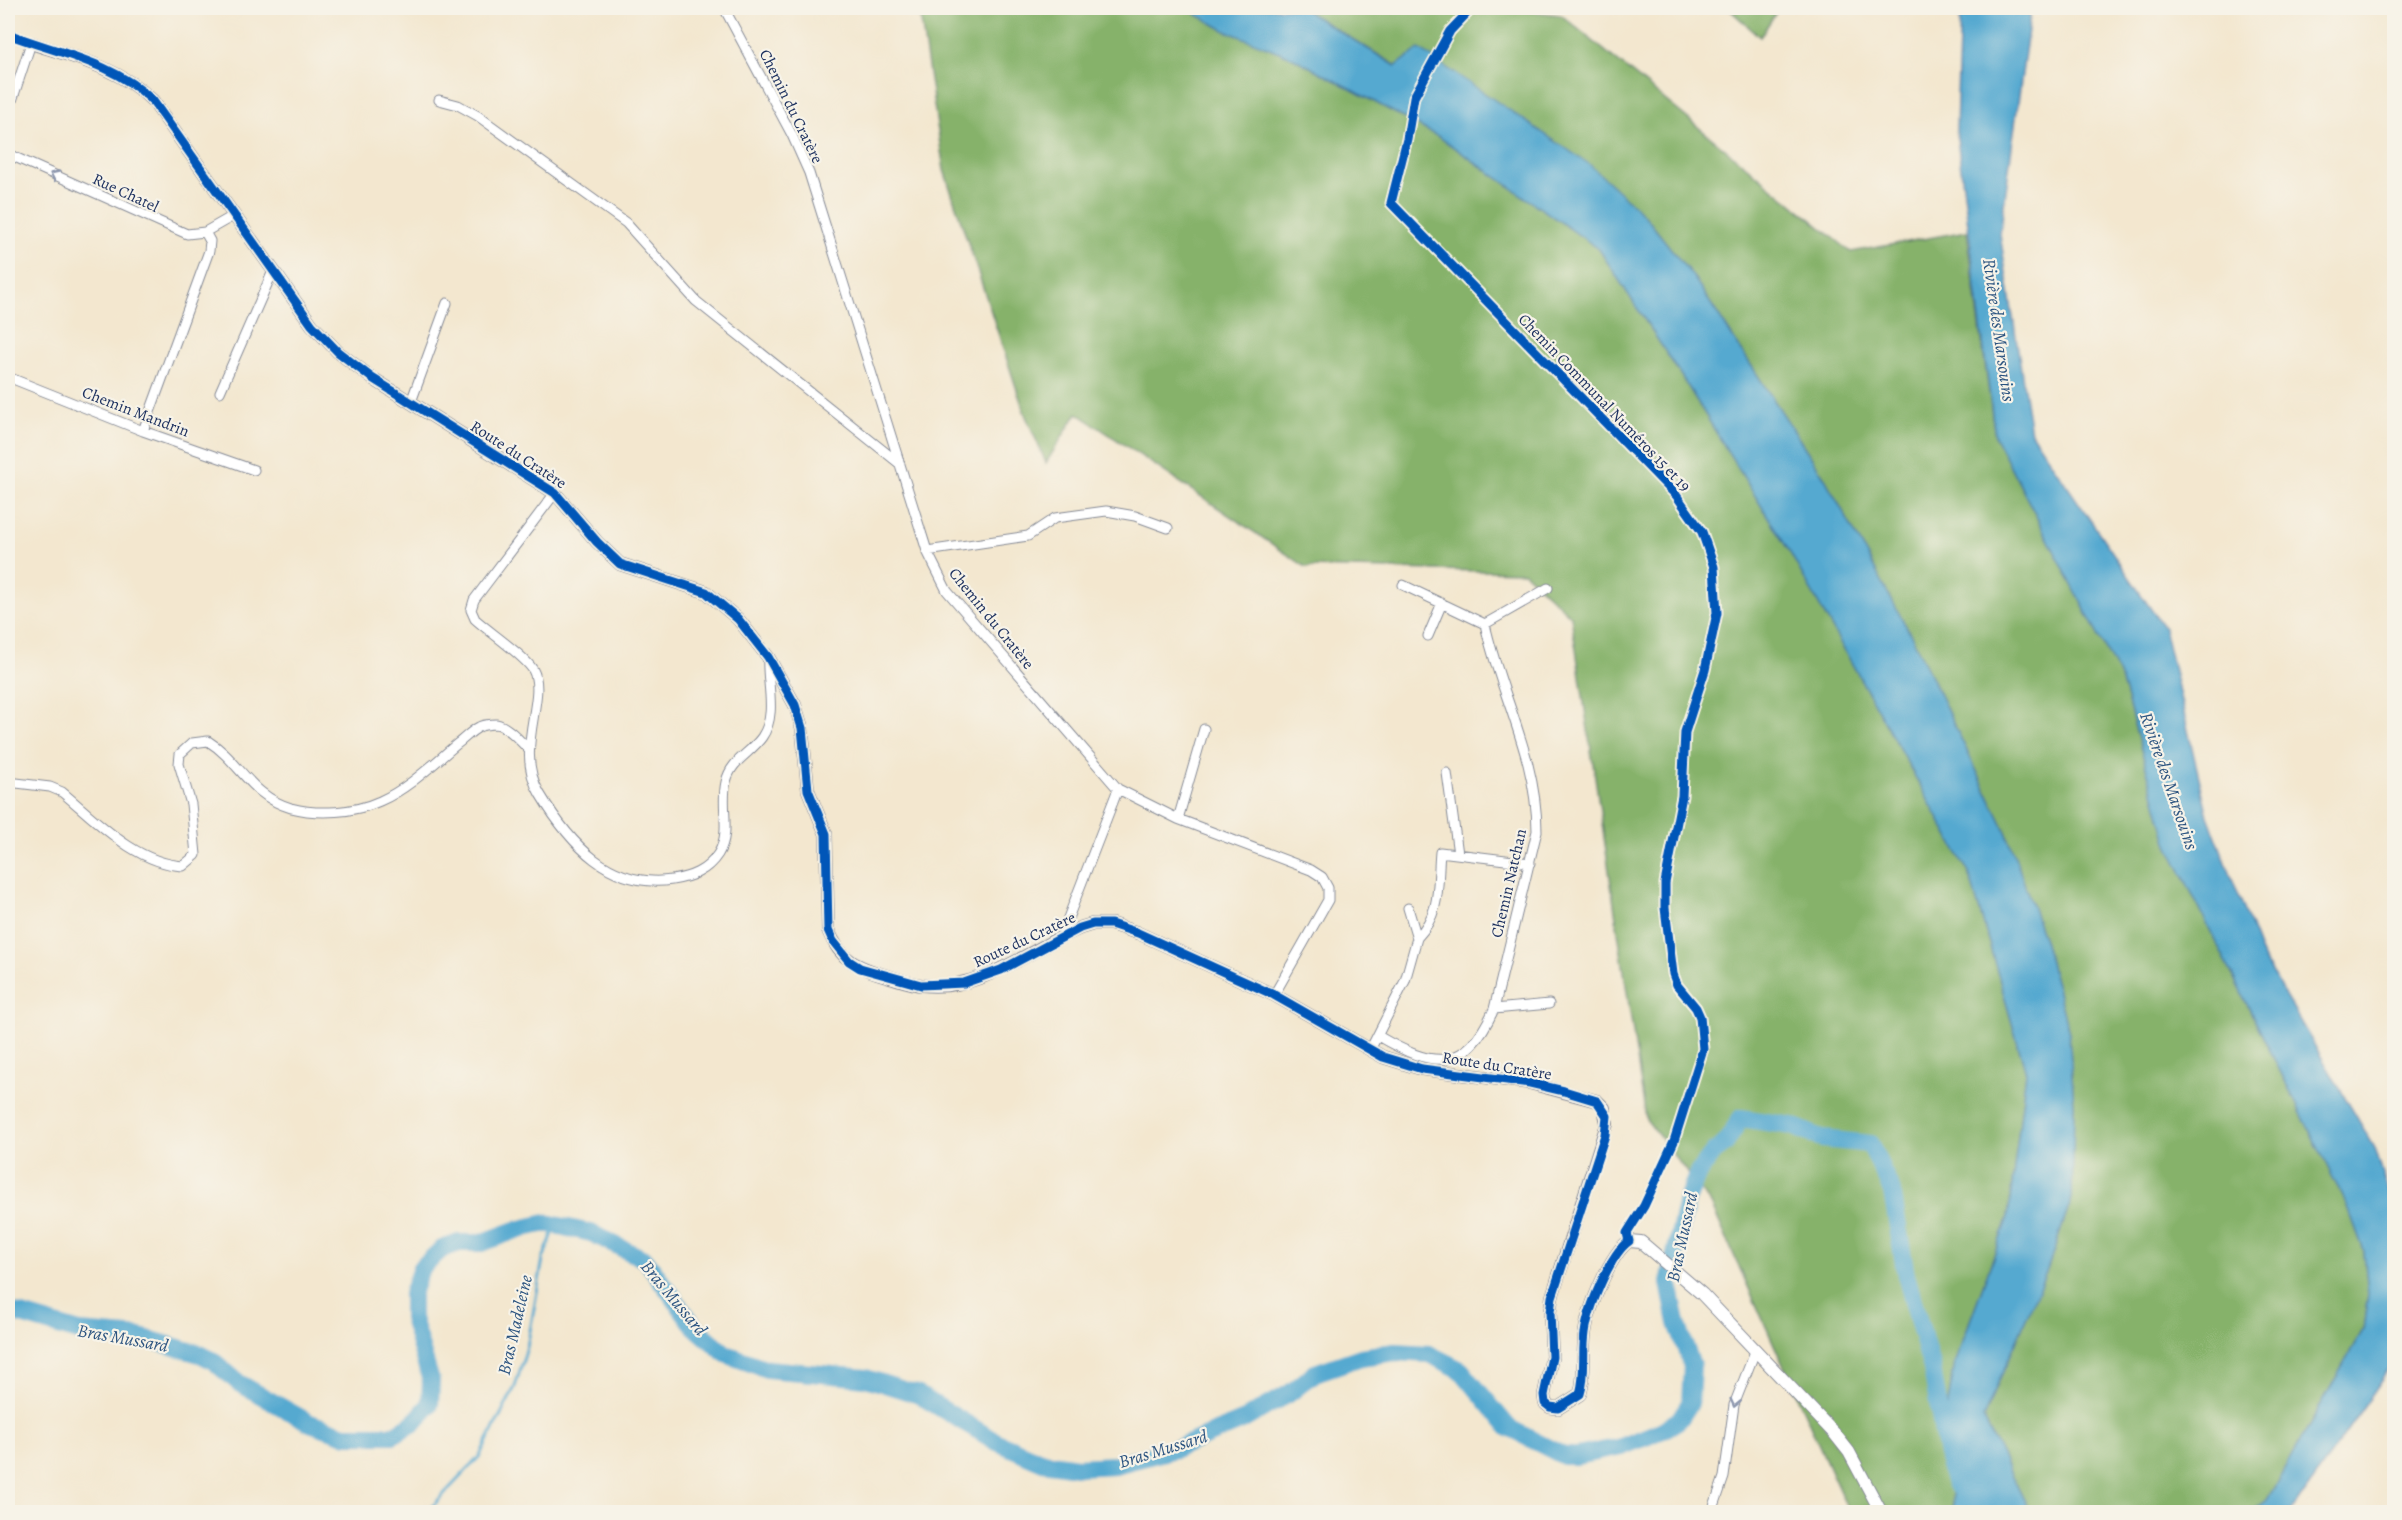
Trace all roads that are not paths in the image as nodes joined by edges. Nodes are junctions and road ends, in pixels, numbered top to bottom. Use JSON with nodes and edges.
{"nodes":[{"id":1,"x":724,"y":8,"type":"edge"},
{"id":2,"x":1472,"y":8,"type":"edge"},
{"id":3,"x":8,"y":34,"type":"edge"},
{"id":4,"x":31,"y":43,"type":"junction"},
{"id":5,"x":439,"y":100,"type":"dead end"},
{"id":6,"x":8,"y":114,"type":"edge"},
{"id":7,"x":8,"y":154,"type":"edge"},
{"id":8,"x":233,"y":216,"type":"junction"},
{"id":9,"x":205,"y":232,"type":"junction"},
{"id":10,"x":273,"y":271,"type":"junction"},
{"id":11,"x":447,"y":303,"type":"dead end"},
{"id":12,"x":8,"y":377,"type":"edge"},
{"id":13,"x":220,"y":393,"type":"dead end"},
{"id":14,"x":411,"y":402,"type":"junction"},
{"id":15,"x":143,"y":431,"type":"junction"},
{"id":16,"x":900,"y":465,"type":"junction"},
{"id":17,"x":254,"y":470,"type":"dead end"},
{"id":18,"x":555,"y":493,"type":"junction"},
{"id":19,"x":1168,"y":528,"type":"dead end"},
{"id":20,"x":927,"y":551,"type":"junction"},
{"id":21,"x":1403,"y":585,"type":"dead end"},
{"id":22,"x":1548,"y":588,"type":"dead end"},
{"id":23,"x":1442,"y":603,"type":"junction"},
{"id":24,"x":1485,"y":624,"type":"junction"},
{"id":25,"x":1428,"y":636,"type":"dead end"},
{"id":26,"x":768,"y":657,"type":"junction"},
{"id":27,"x":1204,"y":729,"type":"dead end"},
{"id":28,"x":528,"y":749,"type":"junction"},
{"id":29,"x":1447,"y":773,"type":"dead end"},
{"id":30,"x":8,"y":782,"type":"edge"},
{"id":31,"x":1118,"y":789,"type":"junction"},
{"id":32,"x":1178,"y":819,"type":"junction"},
{"id":33,"x":1458,"y":854,"type":"junction"},
{"id":34,"x":1530,"y":864,"type":"junction"},
{"id":35,"x":1408,"y":908,"type":"dead end"},
{"id":36,"x":1065,"y":935,"type":"junction"},
{"id":37,"x":1417,"y":938,"type":"junction"},
{"id":38,"x":1274,"y":995,"type":"junction"},
{"id":39,"x":1549,"y":1004,"type":"dead end"},
{"id":40,"x":1494,"y":1009,"type":"junction"},
{"id":41,"x":1378,"y":1036,"type":"junction"},
{"id":42,"x":1370,"y":1050,"type":"junction"},
{"id":43,"x":1629,"y":1241,"type":"junction"},
{"id":44,"x":1756,"y":1349,"type":"junction"},
{"id":45,"x":1712,"y":1512,"type":"edge"},
{"id":46,"x":1881,"y":1512,"type":"edge"}],
"edges":[{"from":1,"to":16,"type":"street","name":"Chemin du Cratère"},
{"from":2,"to":43,"type":"street","name":"Chemin Communal Numéros 15 et 19"},
{"from":3,"to":4,"type":"street","name":"Route du Cratère"},
{"from":4,"to":6,"type":"street"},
{"from":4,"to":8,"type":"street","name":"Route du Cratère"},
{"from":5,"to":16,"type":"street"},
{"from":9,"to":7,"type":"street","name":"Rue Chatel","one_way":true},
{"from":8,"to":9,"type":"street"},
{"from":8,"to":10,"type":"street","name":"Route du Cratère"},
{"from":9,"to":15,"type":"street"},
{"from":10,"to":13,"type":"street"},
{"from":10,"to":14,"type":"street","name":"Route du Cratère"},
{"from":11,"to":14,"type":"street"},
{"from":12,"to":15,"type":"street","name":"Chemin Mandrin"},
{"from":14,"to":18,"type":"street","name":"Route du Cratère"},
{"from":15,"to":17,"type":"street","name":"Chemin Mandrin"},
{"from":16,"to":20,"type":"street","name":"Chemin du Cratère"},
{"from":18,"to":26,"type":"street","name":"Route du Cratère"},
{"from":18,"to":28,"type":"street"},
{"from":19,"to":20,"type":"street"},
{"from":20,"to":31,"type":"street","name":"Chemin du Cratère"},
{"from":21,"to":23,"type":"street"},
{"from":22,"to":24,"type":"street"},
{"from":23,"to":24,"type":"street"},
{"from":23,"to":25,"type":"street"},
{"from":24,"to":34,"type":"street","name":"Chemin Natchan"},
{"from":26,"to":28,"type":"street"},
{"from":26,"to":36,"type":"street","name":"Route du Cratère"},
{"from":27,"to":32,"type":"street"},
{"from":28,"to":30,"type":"street"},
{"from":29,"to":33,"type":"street"},
{"from":31,"to":32,"type":"street","name":"Chemin du Cratère"},
{"from":31,"to":36,"type":"street"},
{"from":32,"to":38,"type":"street","name":"Chemin du Cratère"},
{"from":33,"to":34,"type":"street"},
{"from":33,"to":37,"type":"street"},
{"from":34,"to":40,"type":"street","name":"Chemin Natchan"},
{"from":35,"to":37,"type":"street"},
{"from":36,"to":38,"type":"street","name":"Route du Cratère"},
{"from":37,"to":41,"type":"street"},
{"from":38,"to":42,"type":"street","name":"Route du Cratère"},
{"from":39,"to":40,"type":"street"},
{"from":40,"to":41,"type":"street","name":"Chemin Natchan"},
{"from":41,"to":42,"type":"street"},
{"from":42,"to":43,"type":"street","name":"Route du Cratère"},
{"from":43,"to":44,"type":"street"},
{"from":44,"to":45,"type":"street","one_way":true},
{"from":44,"to":46,"type":"street"}]}
